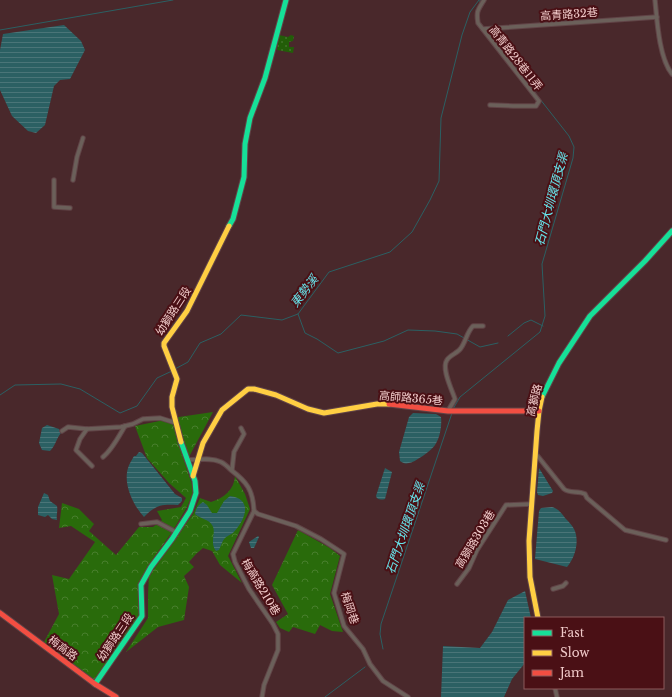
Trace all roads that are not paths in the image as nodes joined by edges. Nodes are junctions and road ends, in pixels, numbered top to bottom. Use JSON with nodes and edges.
{"nodes":[{"id":1,"x":286,"y":0,"type":"edge"},
{"id":2,"x":484,"y":0,"type":"edge"},
{"id":3,"x":655,"y":0,"type":"edge"},
{"id":4,"x":656,"y":17,"type":"junction"},
{"id":5,"x":483,"y":30,"type":"junction"},
{"id":6,"x":672,"y":74,"type":"edge"},
{"id":7,"x":490,"y":104,"type":"dead end"},
{"id":8,"x":83,"y":138,"type":"dead end"},
{"id":9,"x":54,"y":180,"type":"dead end"},
{"id":10,"x":73,"y":180,"type":"dead end"},
{"id":11,"x":70,"y":208,"type":"dead end"},
{"id":12,"x":672,"y":231,"type":"edge"},
{"id":13,"x":483,"y":326,"type":"dead end"},
{"id":14,"x":448,"y":411,"type":"junction"},
{"id":15,"x":540,"y":411,"type":"junction"},
{"id":16,"x":176,"y":423,"type":"junction"},
{"id":17,"x":124,"y":426,"type":"junction"},
{"id":18,"x":241,"y":428,"type":"dead end"},
{"id":19,"x":87,"y":429,"type":"junction"},
{"id":20,"x":62,"y":432,"type":"dead end"},
{"id":21,"x":536,"y":454,"type":"junction"},
{"id":22,"x":103,"y":457,"type":"dead end"},
{"id":23,"x":187,"y":460,"type":"junction"},
{"id":24,"x":198,"y":460,"type":"junction"},
{"id":25,"x":92,"y":466,"type":"dead end"},
{"id":26,"x":232,"y":470,"type":"junction"},
{"id":27,"x":193,"y":476,"type":"junction"},
{"id":28,"x":532,"y":504,"type":"junction"},
{"id":29,"x":254,"y":511,"type":"junction"},
{"id":30,"x":141,"y":524,"type":"dead end"},
{"id":31,"x":176,"y":532,"type":"junction"},
{"id":32,"x":666,"y":540,"type":"dead end"},
{"id":33,"x":566,"y":583,"type":"dead end"},
{"id":34,"x":458,"y":584,"type":"dead end"},
{"id":35,"x":553,"y":589,"type":"dead end"},
{"id":36,"x":0,"y":613,"type":"edge"},
{"id":37,"x":538,"y":617,"type":"edge"},
{"id":38,"x":95,"y":684,"type":"junction"},
{"id":39,"x":116,"y":697,"type":"edge"},
{"id":40,"x":262,"y":697,"type":"edge"},
{"id":41,"x":408,"y":697,"type":"edge"}],
"edges":[{"from":1,"to":16,"type":"street","name":"幼獅路三段"},
{"from":2,"to":5,"type":"street","name":"高青路28巷11弄"},
{"from":3,"to":4,"type":"street"},
{"from":4,"to":5,"type":"street","name":"高青路32巷"},
{"from":4,"to":6,"type":"street"},
{"from":5,"to":7,"type":"street","name":"高青路28巷11弄"},
{"from":8,"to":10,"type":"street"},
{"from":9,"to":11,"type":"street"},
{"from":12,"to":15,"type":"street","name":"高獅路"},
{"from":13,"to":14,"type":"street"},
{"from":14,"to":15,"type":"street","name":"高師路365巷"},
{"from":14,"to":24,"type":"street","name":"高師路365巷"},
{"from":15,"to":21,"type":"street","name":"高獅路"},
{"from":16,"to":17,"type":"street"},
{"from":16,"to":23,"type":"street","name":"幼獅路三段"},
{"from":17,"to":19,"type":"street"},
{"from":17,"to":22,"type":"street"},
{"from":18,"to":26,"type":"street"},
{"from":19,"to":20,"type":"street"},
{"from":19,"to":25,"type":"street"},
{"from":21,"to":28,"type":"street","name":"高獅路"},
{"from":21,"to":32,"type":"street"},
{"from":23,"to":24,"type":"street"},
{"from":23,"to":27,"type":"street","name":"幼獅路三段"},
{"from":24,"to":26,"type":"street"},
{"from":24,"to":27,"type":"street","name":"高師路365巷"},
{"from":26,"to":29,"type":"street"},
{"from":27,"to":31,"type":"street","name":"幼獅路三段"},
{"from":28,"to":34,"type":"street","name":"高獅路303巷"},
{"from":28,"to":37,"type":"street","name":"高獅路"},
{"from":29,"to":40,"type":"street","name":"梅高路210巷"},
{"from":29,"to":41,"type":"street","name":"梅岡巷"},
{"from":30,"to":31,"type":"street"},
{"from":31,"to":38,"type":"street","name":"幼獅路三段"},
{"from":33,"to":35,"type":"street"},
{"from":36,"to":38,"type":"street","name":"梅高路"},
{"from":38,"to":39,"type":"street","name":"梅高路"}]}
